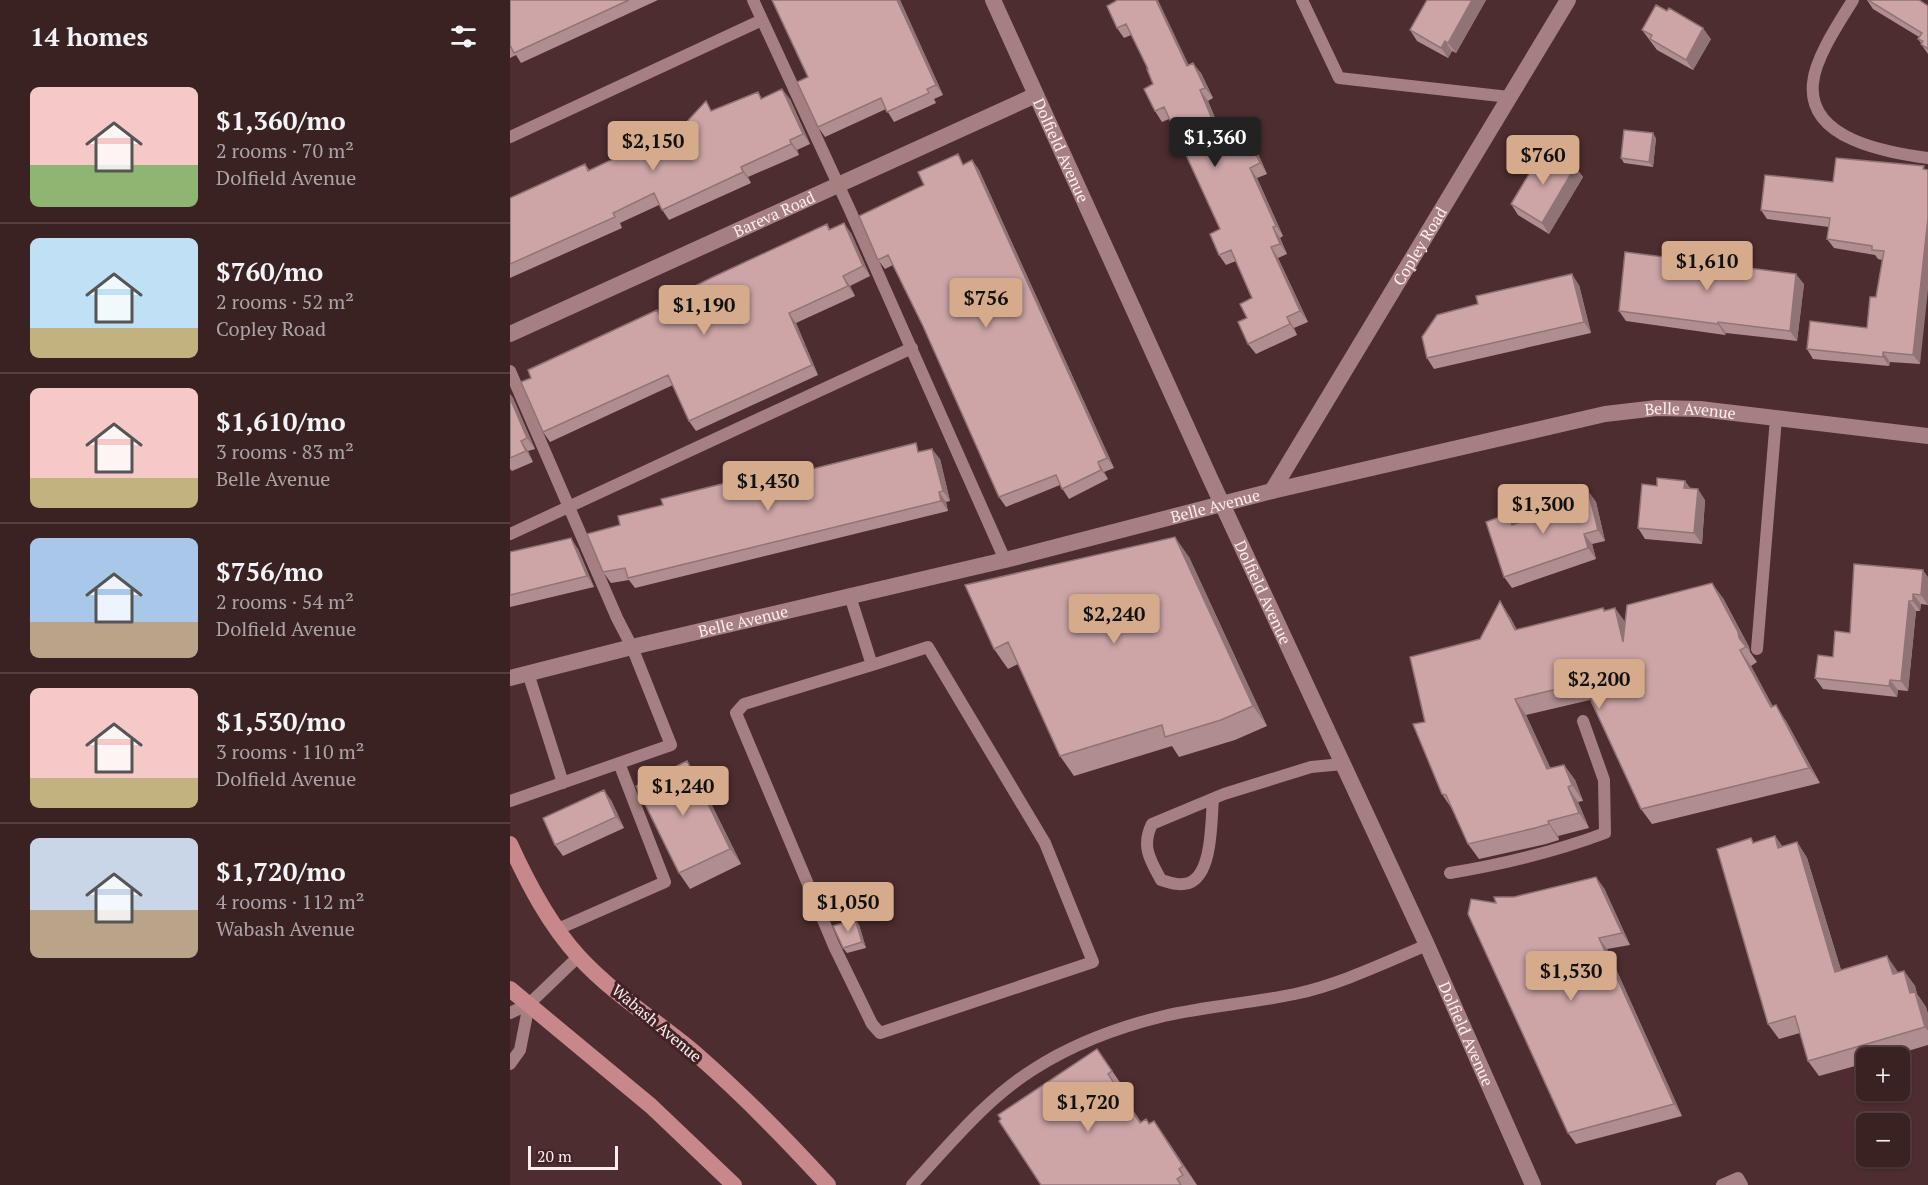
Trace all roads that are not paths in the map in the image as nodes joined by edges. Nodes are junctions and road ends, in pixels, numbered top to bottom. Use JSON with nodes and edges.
{"nodes":[{"id":1,"x":753,"y":0,"type":"edge"},
{"id":2,"x":993,"y":0,"type":"edge"},
{"id":3,"x":1302,"y":0,"type":"edge"},
{"id":4,"x":1568,"y":0,"type":"edge"},
{"id":5,"x":1853,"y":0,"type":"edge"},
{"id":6,"x":762,"y":20,"type":"junction"},
{"id":7,"x":1036,"y":95,"type":"junction"},
{"id":8,"x":1509,"y":97,"type":"junction"},
{"id":9,"x":510,"y":137,"type":"edge"},
{"id":10,"x":1928,"y":158,"type":"edge"},
{"id":11,"x":838,"y":185,"type":"junction"},
{"id":12,"x":510,"y":334,"type":"edge"},
{"id":13,"x":912,"y":348,"type":"junction"},
{"id":14,"x":510,"y":371,"type":"edge"},
{"id":15,"x":1776,"y":418,"type":"junction"},
{"id":16,"x":1928,"y":436,"type":"edge"},
{"id":17,"x":1272,"y":491,"type":"junction"},
{"id":18,"x":1222,"y":504,"type":"junction"},
{"id":19,"x":568,"y":505,"type":"junction"},
{"id":20,"x":510,"y":534,"type":"edge"},
{"id":21,"x":1005,"y":560,"type":"junction"},
{"id":22,"x":850,"y":596,"type":"junction"},
{"id":23,"x":633,"y":647,"type":"junction"},
{"id":24,"x":1757,"y":649,"type":"dead end"},
{"id":25,"x":872,"y":665,"type":"junction"},
{"id":26,"x":528,"y":673,"type":"junction"},
{"id":27,"x":510,"y":678,"type":"edge"},
{"id":28,"x":1583,"y":721,"type":"dead end"},
{"id":29,"x":620,"y":763,"type":"junction"},
{"id":30,"x":1343,"y":764,"type":"junction"},
{"id":31,"x":563,"y":783,"type":"junction"},
{"id":32,"x":1213,"y":799,"type":"junction"},
{"id":33,"x":510,"y":801,"type":"edge"},
{"id":34,"x":510,"y":844,"type":"edge"},
{"id":35,"x":1450,"y":873,"type":"dead end"},
{"id":36,"x":558,"y":929,"type":"junction"},
{"id":37,"x":1428,"y":945,"type":"junction"},
{"id":38,"x":579,"y":956,"type":"junction"},
{"id":39,"x":510,"y":989,"type":"edge"},
{"id":40,"x":529,"y":1004,"type":"junction"},
{"id":41,"x":510,"y":1013,"type":"edge"},
{"id":42,"x":510,"y":1064,"type":"edge"},
{"id":43,"x":1532,"y":1184,"type":"edge"},
{"id":44,"x":734,"y":1185,"type":"edge"},
{"id":45,"x":828,"y":1185,"type":"edge"},
{"id":46,"x":912,"y":1185,"type":"edge"},
{"id":47,"x":1722,"y":1185,"type":"edge"},
{"id":48,"x":1742,"y":1185,"type":"edge"}],
"edges":[{"from":1,"to":6,"type":"lane"},
{"from":2,"to":7,"type":"street","name":"Dolfield Avenue"},
{"from":3,"to":8,"type":"lane"},
{"from":4,"to":8,"type":"street","name":"Copley Road"},
{"from":5,"to":10,"type":"lane"},
{"from":6,"to":9,"type":"lane"},
{"from":6,"to":11,"type":"lane"},
{"from":7,"to":11,"type":"street","name":"Bareva Road"},
{"from":7,"to":18,"type":"street","name":"Dolfield Avenue"},
{"from":8,"to":17,"type":"street","name":"Copley Road"},
{"from":11,"to":12,"type":"street","name":"Bareva Road"},
{"from":11,"to":13,"type":"lane"},
{"from":13,"to":19,"type":"lane"},
{"from":13,"to":21,"type":"lane"},
{"from":14,"to":19,"type":"lane"},
{"from":15,"to":16,"type":"street","name":"Belle Avenue"},
{"from":15,"to":17,"type":"street","name":"Belle Avenue"},
{"from":15,"to":24,"type":"lane"},
{"from":17,"to":18,"type":"street","name":"Belle Avenue"},
{"from":18,"to":21,"type":"street","name":"Belle Avenue"},
{"from":18,"to":30,"type":"street","name":"Dolfield Avenue"},
{"from":19,"to":20,"type":"lane"},
{"from":19,"to":23,"type":"lane"},
{"from":21,"to":22,"type":"street","name":"Belle Avenue"},
{"from":22,"to":23,"type":"street","name":"Belle Avenue"},
{"from":22,"to":25,"type":"lane"},
{"from":23,"to":26,"type":"street","name":"Belle Avenue"},
{"from":23,"to":29,"type":"lane"},
{"from":25,"to":25,"type":"lane"},
{"from":26,"to":27,"type":"street","name":"Belle Avenue"},
{"from":26,"to":31,"type":"lane"},
{"from":28,"to":35,"type":"lane"},
{"from":29,"to":31,"type":"lane"},
{"from":29,"to":36,"type":"lane"},
{"from":30,"to":32,"type":"lane"},
{"from":30,"to":37,"type":"street","name":"Dolfield Avenue"},
{"from":31,"to":33,"type":"lane"},
{"from":32,"to":32,"type":"lane"},
{"from":34,"to":36,"type":"main road","name":"Wabash Avenue"},
{"from":36,"to":38,"type":"main road","name":"Wabash Avenue"},
{"from":37,"to":43,"type":"street","name":"Dolfield Avenue"},
{"from":37,"to":46,"type":"lane"},
{"from":38,"to":40,"type":"lane"},
{"from":38,"to":45,"type":"main road","name":"Wabash Avenue"},
{"from":39,"to":40,"type":"main road"},
{"from":40,"to":41,"type":"lane"},
{"from":40,"to":42,"type":"lane"},
{"from":40,"to":44,"type":"main road"},
{"from":47,"to":48,"type":"lane"}]}
